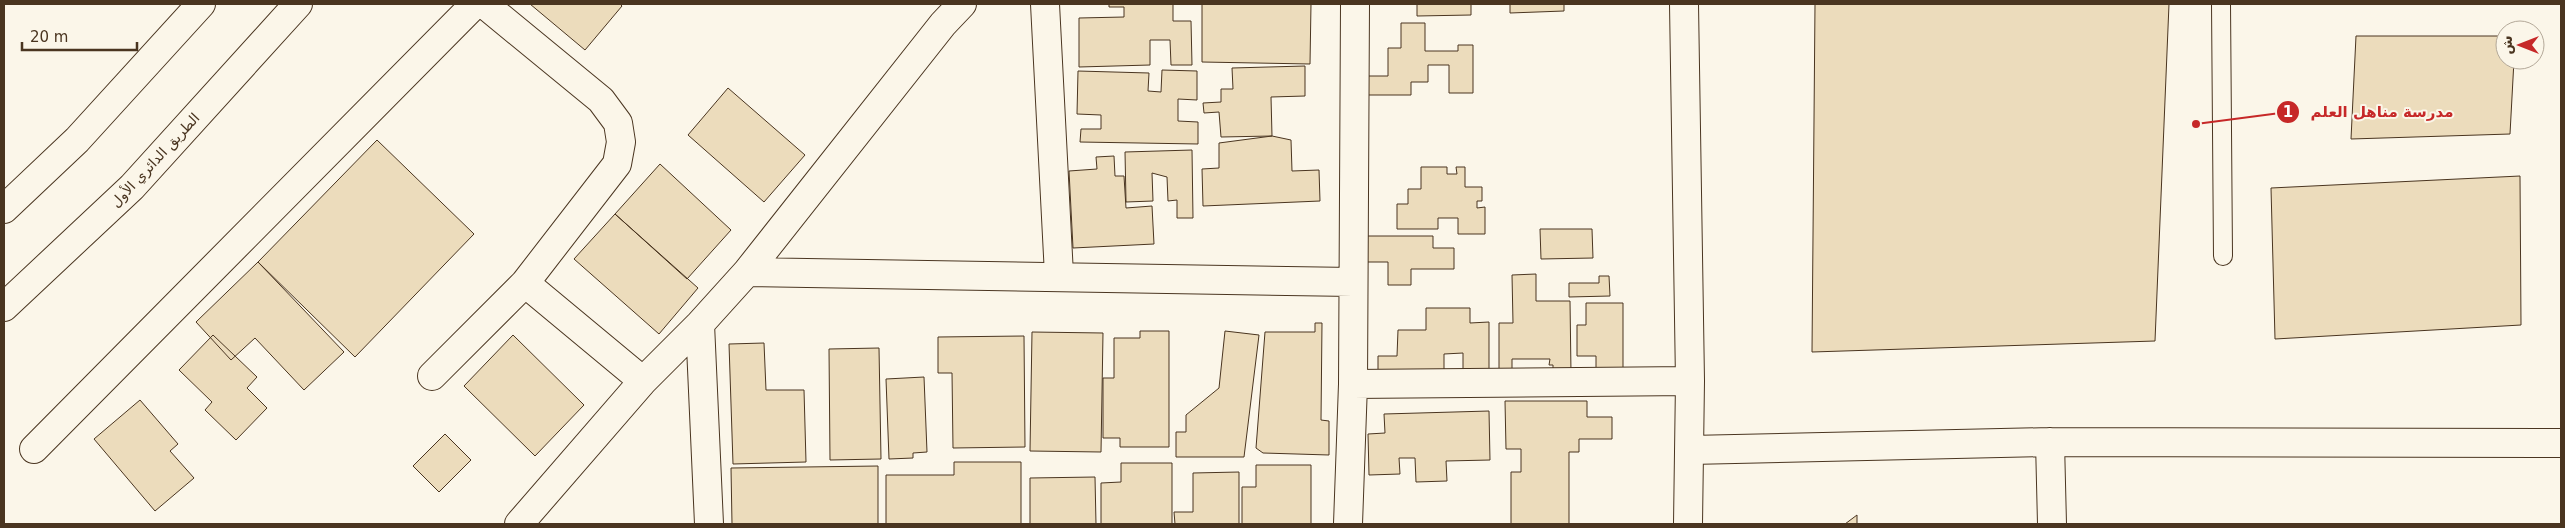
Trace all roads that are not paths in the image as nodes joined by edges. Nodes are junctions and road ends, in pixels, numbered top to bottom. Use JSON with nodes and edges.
{"nodes":[{"id":1,"x":201,"y":4,"type":"edge"},
{"id":2,"x":298,"y":4,"type":"edge"},
{"id":3,"x":475,"y":4,"type":"edge"},
{"id":4,"x":484,"y":4,"type":"edge"},
{"id":5,"x":962,"y":4,"type":"edge"},
{"id":6,"x":1045,"y":4,"type":"edge"},
{"id":7,"x":1354,"y":4,"type":"edge"},
{"id":8,"x":1684,"y":4,"type":"edge"},
{"id":9,"x":2221,"y":4,"type":"edge"},
{"id":10,"x":4,"y":209,"type":"edge"},
{"id":11,"x":2223,"y":256,"type":"dead end"},
{"id":12,"x":747,"y":272,"type":"junction"},
{"id":13,"x":1059,"y":275,"type":"junction"},
{"id":14,"x":1353,"y":282,"type":"junction"},
{"id":15,"x":525,"y":283,"type":"junction"},
{"id":16,"x":4,"y":307,"type":"edge"},
{"id":17,"x":700,"y":324,"type":"junction"},
{"id":18,"x":432,"y":376,"type":"dead end"},
{"id":19,"x":1690,"y":380,"type":"junction"},
{"id":20,"x":643,"y":381,"type":"junction"},
{"id":21,"x":1353,"y":384,"type":"junction"},
{"id":22,"x":2050,"y":442,"type":"junction"},
{"id":23,"x":2561,"y":442,"type":"edge"},
{"id":24,"x":34,"y":449,"type":"dead end"},
{"id":25,"x":1690,"y":450,"type":"junction"},
{"id":26,"x":519,"y":524,"type":"edge"},
{"id":27,"x":709,"y":524,"type":"edge"},
{"id":28,"x":1348,"y":524,"type":"edge"},
{"id":29,"x":1688,"y":524,"type":"edge"},
{"id":30,"x":2052,"y":524,"type":"edge"}],
"edges":[{"from":1,"to":10,"type":"street"},
{"from":2,"to":16,"type":"street","name":"الطريق الدائري الأول"},
{"from":3,"to":24,"type":"street"},
{"from":4,"to":15,"type":"street"},
{"from":5,"to":12,"type":"street"},
{"from":6,"to":13,"type":"street"},
{"from":7,"to":14,"type":"street"},
{"from":8,"to":19,"type":"street"},
{"from":9,"to":11,"type":"lane"},
{"from":12,"to":13,"type":"street"},
{"from":12,"to":17,"type":"street"},
{"from":13,"to":14,"type":"street"},
{"from":14,"to":21,"type":"street"},
{"from":15,"to":18,"type":"street"},
{"from":15,"to":20,"type":"street"},
{"from":17,"to":20,"type":"street"},
{"from":17,"to":27,"type":"street"},
{"from":19,"to":21,"type":"street"},
{"from":19,"to":25,"type":"street"},
{"from":20,"to":26,"type":"street"},
{"from":21,"to":28,"type":"street"},
{"from":22,"to":23,"type":"street"},
{"from":22,"to":25,"type":"street"},
{"from":22,"to":30,"type":"street"},
{"from":25,"to":29,"type":"street"}]}
